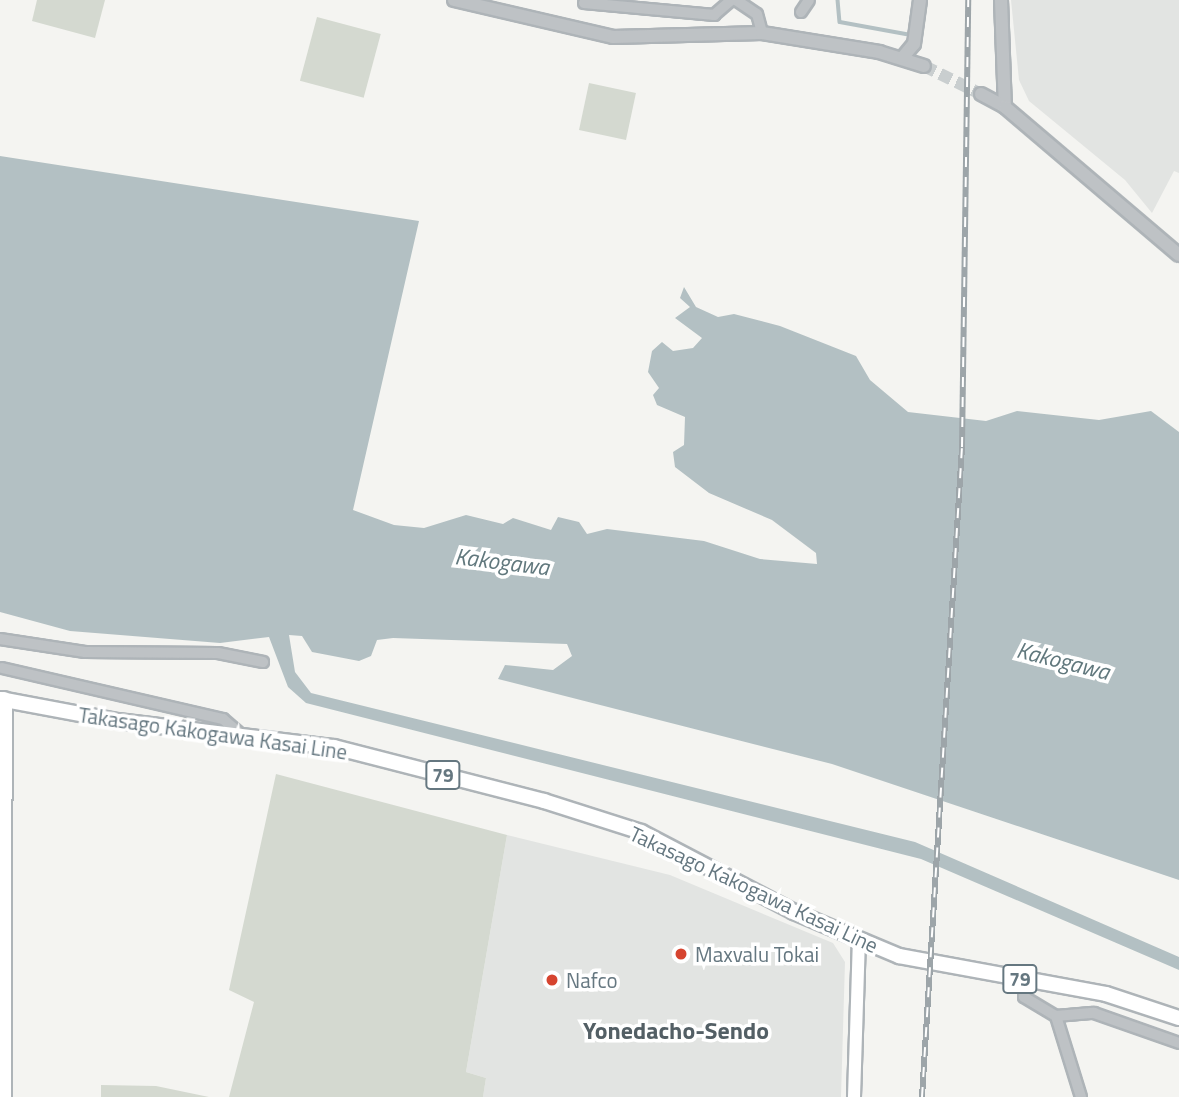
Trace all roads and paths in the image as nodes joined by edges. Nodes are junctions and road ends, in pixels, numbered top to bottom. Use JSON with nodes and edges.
{"nodes":[{"id":1,"x":454,"y":0,"type":"edge"},
{"id":2,"x":734,"y":0,"type":"edge"},
{"id":3,"x":920,"y":0,"type":"edge"},
{"id":4,"x":1001,"y":0,"type":"edge"},
{"id":5,"x":584,"y":3,"type":"dead end"},
{"id":6,"x":762,"y":33,"type":"junction"},
{"id":7,"x":903,"y":57,"type":"junction"},
{"id":8,"x":924,"y":66,"type":"tunnel mouth"},
{"id":9,"x":981,"y":94,"type":"tunnel mouth"},
{"id":10,"x":1005,"y":107,"type":"junction"},
{"id":11,"x":1179,"y":254,"type":"edge"},
{"id":12,"x":0,"y":639,"type":"edge"},
{"id":13,"x":263,"y":662,"type":"dead end"},
{"id":14,"x":2,"y":668,"type":"edge"},
{"id":15,"x":2,"y":699,"type":"edge"},
{"id":16,"x":239,"y":732,"type":"junction"},
{"id":17,"x":859,"y":942,"type":"junction"},
{"id":18,"x":1025,"y":980,"type":"junction"},
{"id":19,"x":1056,"y":1016,"type":"junction"},
{"id":20,"x":1179,"y":1018,"type":"edge"},
{"id":21,"x":1179,"y":1043,"type":"edge"},
{"id":22,"x":3,"y":1097,"type":"edge"},
{"id":23,"x":855,"y":1097,"type":"edge"},
{"id":24,"x":1081,"y":1097,"type":"edge"}],
"edges":[{"from":1,"to":6,"type":"street"},
{"from":2,"to":5,"type":"street"},
{"from":2,"to":6,"type":"street"},
{"from":3,"to":7,"type":"street"},
{"from":4,"to":10,"type":"street"},
{"from":6,"to":7,"type":"street"},
{"from":7,"to":8,"type":"street"},
{"from":9,"to":10,"type":"street"},
{"from":10,"to":11,"type":"street"},
{"from":12,"to":13,"type":"street"},
{"from":14,"to":16,"type":"street"},
{"from":15,"to":16,"type":"main road","name":"Takasago Kakogawa Kasai Line","number":"79"},
{"from":15,"to":22,"type":"highway"},
{"from":16,"to":17,"type":"main road","name":"Takasago Kakogawa Kasai Line","number":"79"},
{"from":17,"to":18,"type":"main road","name":"Takasago Kakogawa Kasai Line","number":"79"},
{"from":17,"to":23,"type":"main road"},
{"from":18,"to":19,"type":"street"},
{"from":18,"to":20,"type":"main road","name":"Takasago Kakogawa Kasai Line","number":"79"},
{"from":19,"to":21,"type":"street"},
{"from":19,"to":24,"type":"street"}]}
